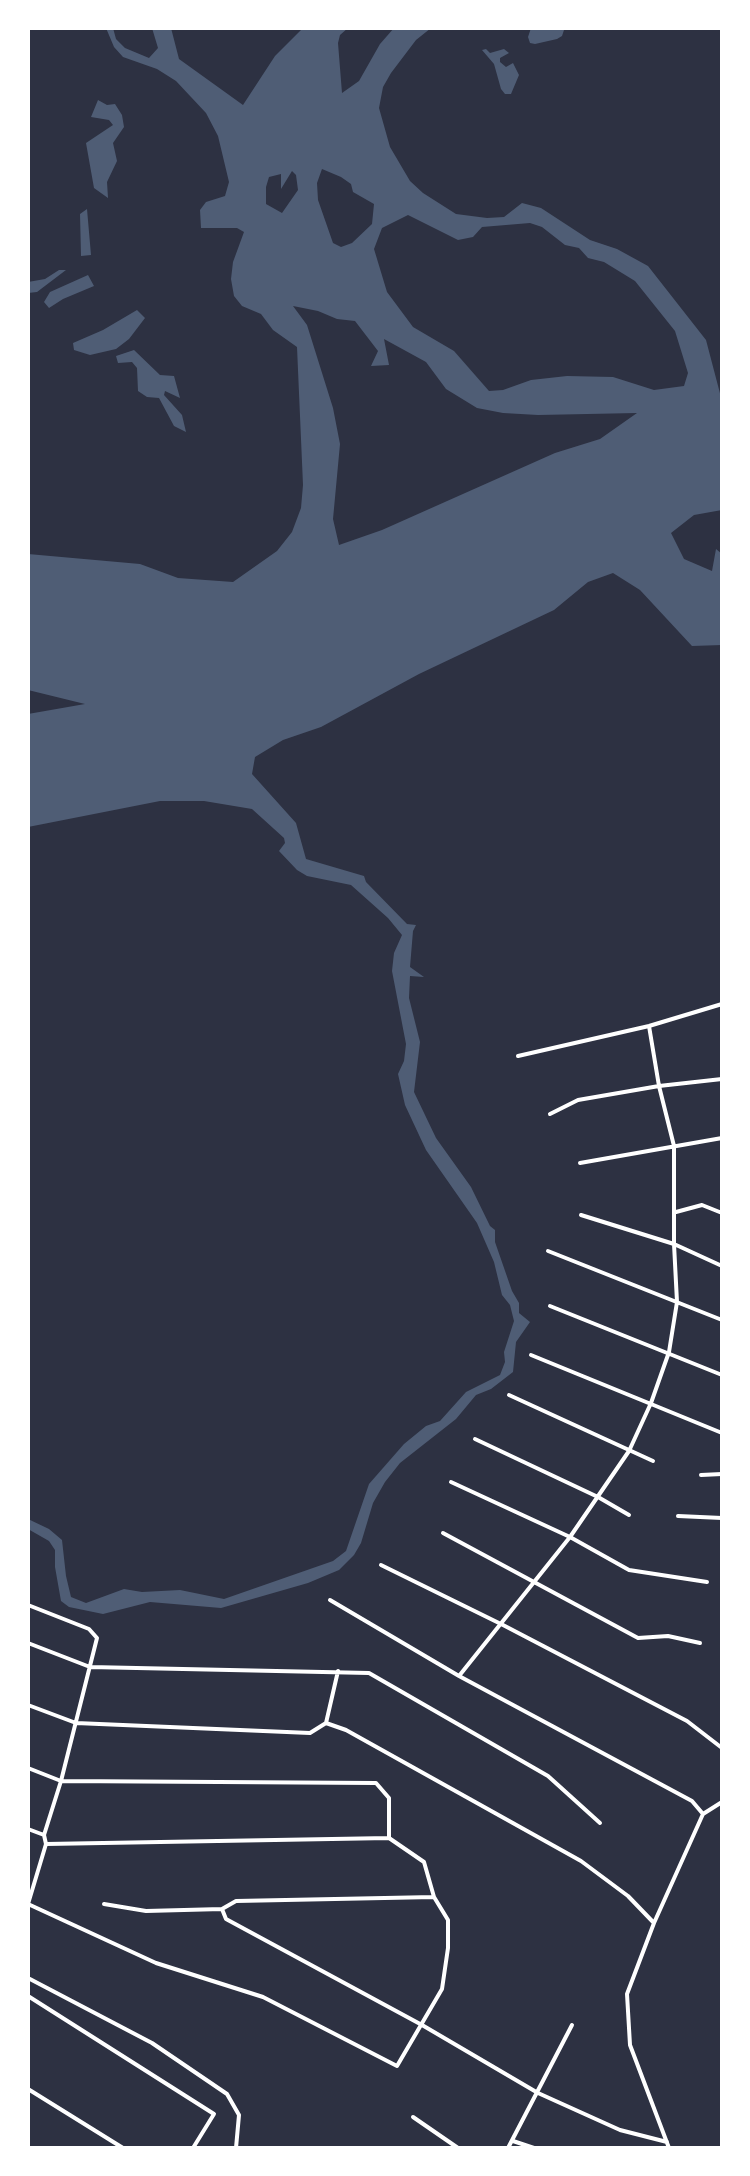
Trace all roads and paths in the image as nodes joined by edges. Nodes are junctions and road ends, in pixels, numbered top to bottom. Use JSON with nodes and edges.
{"nodes":[{"id":1,"x":722,"y":1004,"type":"edge"},
{"id":2,"x":649,"y":1026,"type":"junction"},
{"id":3,"x":518,"y":1056,"type":"dead end"},
{"id":4,"x":722,"y":1079,"type":"edge"},
{"id":5,"x":659,"y":1086,"type":"junction"},
{"id":6,"x":550,"y":1114,"type":"dead end"},
{"id":7,"x":722,"y":1138,"type":"edge"},
{"id":8,"x":674,"y":1146,"type":"junction"},
{"id":9,"x":580,"y":1163,"type":"dead end"},
{"id":10,"x":676,"y":1212,"type":"junction"},
{"id":11,"x":722,"y":1213,"type":"edge"},
{"id":12,"x":581,"y":1215,"type":"dead end"},
{"id":13,"x":674,"y":1244,"type":"junction"},
{"id":14,"x":548,"y":1251,"type":"dead end"},
{"id":15,"x":722,"y":1266,"type":"edge"},
{"id":16,"x":677,"y":1302,"type":"junction"},
{"id":17,"x":550,"y":1306,"type":"dead end"},
{"id":18,"x":722,"y":1320,"type":"edge"},
{"id":19,"x":669,"y":1352,"type":"junction"},
{"id":20,"x":531,"y":1355,"type":"dead end"},
{"id":21,"x":722,"y":1375,"type":"edge"},
{"id":22,"x":509,"y":1395,"type":"dead end"},
{"id":23,"x":651,"y":1403,"type":"junction"},
{"id":24,"x":722,"y":1433,"type":"edge"},
{"id":25,"x":475,"y":1439,"type":"dead end"},
{"id":26,"x":629,"y":1451,"type":"junction"},
{"id":27,"x":653,"y":1461,"type":"dead end"},
{"id":28,"x":722,"y":1474,"type":"edge"},
{"id":29,"x":701,"y":1475,"type":"dead end"},
{"id":30,"x":451,"y":1482,"type":"dead end"},
{"id":31,"x":598,"y":1497,"type":"junction"},
{"id":32,"x":629,"y":1515,"type":"dead end"},
{"id":33,"x":678,"y":1516,"type":"dead end"},
{"id":34,"x":722,"y":1518,"type":"edge"},
{"id":35,"x":443,"y":1533,"type":"dead end"},
{"id":36,"x":570,"y":1537,"type":"junction"},
{"id":37,"x":381,"y":1565,"type":"dead end"},
{"id":38,"x":707,"y":1582,"type":"dead end"},
{"id":39,"x":534,"y":1583,"type":"junction"},
{"id":40,"x":330,"y":1600,"type":"dead end"},
{"id":41,"x":28,"y":1605,"type":"edge"},
{"id":42,"x":503,"y":1625,"type":"junction"},
{"id":43,"x":28,"y":1643,"type":"edge"},
{"id":44,"x":700,"y":1643,"type":"dead end"},
{"id":45,"x":90,"y":1667,"type":"junction"},
{"id":46,"x":338,"y":1671,"type":"junction"},
{"id":47,"x":459,"y":1676,"type":"junction"},
{"id":48,"x":28,"y":1705,"type":"edge"},
{"id":49,"x":76,"y":1723,"type":"junction"},
{"id":50,"x":326,"y":1723,"type":"junction"},
{"id":51,"x":722,"y":1748,"type":"edge"},
{"id":52,"x":28,"y":1768,"type":"edge"},
{"id":53,"x":61,"y":1781,"type":"junction"},
{"id":54,"x":722,"y":1802,"type":"edge"},
{"id":55,"x":703,"y":1814,"type":"junction"},
{"id":56,"x":600,"y":1823,"type":"dead end"},
{"id":57,"x":28,"y":1829,"type":"edge"},
{"id":58,"x":44,"y":1835,"type":"junction"},
{"id":59,"x":389,"y":1838,"type":"junction"},
{"id":60,"x":46,"y":1844,"type":"junction"},
{"id":61,"x":29,"y":1891,"type":"edge"},
{"id":62,"x":434,"y":1897,"type":"junction"},
{"id":63,"x":104,"y":1904,"type":"dead end"},
{"id":64,"x":222,"y":1909,"type":"junction"},
{"id":65,"x":654,"y":1923,"type":"junction"},
{"id":66,"x":28,"y":1978,"type":"edge"},
{"id":67,"x":28,"y":1996,"type":"edge"},
{"id":68,"x":422,"y":2025,"type":"junction"},
{"id":69,"x":572,"y":2025,"type":"dead end"},
{"id":70,"x":28,"y":2089,"type":"edge"},
{"id":71,"x":538,"y":2093,"type":"junction"},
{"id":72,"x":413,"y":2117,"type":"dead end"},
{"id":73,"x":513,"y":2141,"type":"junction"},
{"id":74,"x":668,"y":2145,"type":"edge"},
{"id":75,"x":123,"y":2148,"type":"edge"},
{"id":76,"x":193,"y":2148,"type":"edge"},
{"id":77,"x":236,"y":2148,"type":"edge"},
{"id":78,"x":458,"y":2148,"type":"edge"},
{"id":79,"x":508,"y":2148,"type":"edge"},
{"id":80,"x":534,"y":2148,"type":"edge"}],
"edges":[{"from":1,"to":2,"type":"street"},
{"from":2,"to":3,"type":"street"},
{"from":2,"to":5,"type":"street"},
{"from":4,"to":5,"type":"street"},
{"from":5,"to":6,"type":"street"},
{"from":5,"to":8,"type":"street"},
{"from":7,"to":8,"type":"street"},
{"from":8,"to":9,"type":"street"},
{"from":8,"to":10,"type":"street"},
{"from":10,"to":11,"type":"street"},
{"from":10,"to":13,"type":"street"},
{"from":12,"to":13,"type":"street"},
{"from":13,"to":15,"type":"street"},
{"from":13,"to":16,"type":"street"},
{"from":14,"to":16,"type":"street"},
{"from":16,"to":18,"type":"street"},
{"from":16,"to":19,"type":"street"},
{"from":17,"to":19,"type":"street"},
{"from":19,"to":21,"type":"street"},
{"from":19,"to":23,"type":"street"},
{"from":20,"to":23,"type":"street"},
{"from":22,"to":26,"type":"street"},
{"from":23,"to":24,"type":"street"},
{"from":23,"to":26,"type":"street"},
{"from":25,"to":31,"type":"street"},
{"from":26,"to":27,"type":"street"},
{"from":26,"to":31,"type":"street"},
{"from":28,"to":29,"type":"street"},
{"from":30,"to":36,"type":"street"},
{"from":31,"to":32,"type":"street"},
{"from":31,"to":36,"type":"street"},
{"from":33,"to":34,"type":"street"},
{"from":35,"to":39,"type":"street"},
{"from":36,"to":38,"type":"street"},
{"from":36,"to":39,"type":"street"},
{"from":37,"to":42,"type":"street"},
{"from":39,"to":42,"type":"street"},
{"from":39,"to":44,"type":"street"},
{"from":40,"to":47,"type":"street"},
{"from":41,"to":45,"type":"street"},
{"from":42,"to":47,"type":"street"},
{"from":42,"to":51,"type":"street"},
{"from":43,"to":45,"type":"street"},
{"from":45,"to":46,"type":"street"},
{"from":45,"to":49,"type":"street"},
{"from":46,"to":50,"type":"street"},
{"from":46,"to":56,"type":"street"},
{"from":47,"to":55,"type":"street"},
{"from":48,"to":49,"type":"street"},
{"from":49,"to":50,"type":"street"},
{"from":49,"to":53,"type":"street"},
{"from":50,"to":65,"type":"street"},
{"from":52,"to":53,"type":"street"},
{"from":53,"to":58,"type":"street"},
{"from":53,"to":59,"type":"street"},
{"from":54,"to":55,"type":"street"},
{"from":55,"to":65,"type":"street"},
{"from":57,"to":58,"type":"street"},
{"from":58,"to":60,"type":"street"},
{"from":59,"to":60,"type":"street"},
{"from":59,"to":62,"type":"street"},
{"from":60,"to":61,"type":"street"},
{"from":61,"to":68,"type":"street"},
{"from":62,"to":64,"type":"street"},
{"from":62,"to":68,"type":"street"},
{"from":63,"to":64,"type":"street"},
{"from":64,"to":68,"type":"street"},
{"from":65,"to":74,"type":"street"},
{"from":66,"to":77,"type":"street"},
{"from":67,"to":76,"type":"street"},
{"from":68,"to":71,"type":"street"},
{"from":69,"to":71,"type":"street"},
{"from":70,"to":75,"type":"street"},
{"from":71,"to":73,"type":"street"},
{"from":71,"to":74,"type":"street"},
{"from":72,"to":78,"type":"street"},
{"from":73,"to":79,"type":"street"},
{"from":73,"to":80,"type":"street"}]}
